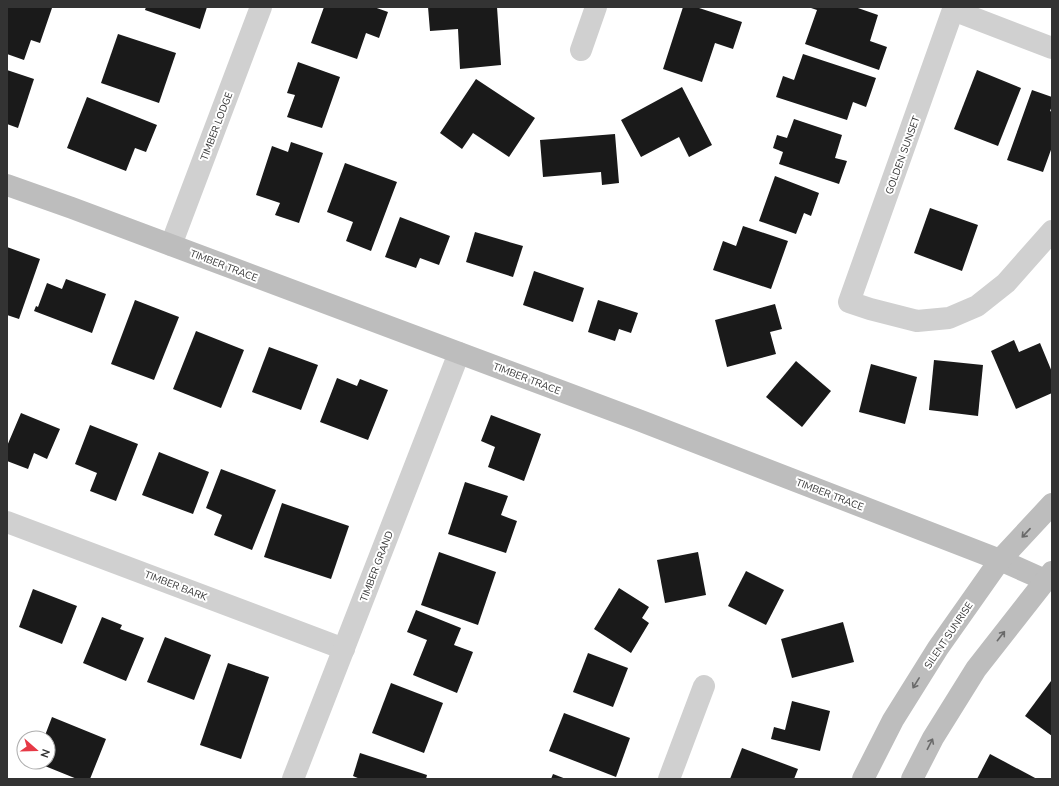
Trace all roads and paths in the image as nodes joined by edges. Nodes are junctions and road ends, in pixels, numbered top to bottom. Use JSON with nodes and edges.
{"nodes":[{"id":1,"x":261,"y":7,"type":"edge"},
{"id":2,"x":596,"y":7,"type":"edge"},
{"id":3,"x":954,"y":9,"type":"edge"},
{"id":4,"x":1052,"y":48,"type":"edge"},
{"id":5,"x":581,"y":50,"type":"dead end"},
{"id":6,"x":7,"y":185,"type":"edge"},
{"id":7,"x":1052,"y":231,"type":"edge"},
{"id":8,"x":171,"y":245,"type":"junction"},
{"id":9,"x":459,"y":353,"type":"junction"},
{"id":10,"x":1052,"y":504,"type":"edge"},
{"id":11,"x":7,"y":522,"type":"edge"},
{"id":12,"x":1000,"y":560,"type":"junction"},
{"id":13,"x":1048,"y":576,"type":"edge"},
{"id":14,"x":344,"y":649,"type":"junction"},
{"id":15,"x":704,"y":686,"type":"dead end"},
{"id":16,"x":293,"y":779,"type":"edge"},
{"id":17,"x":669,"y":779,"type":"edge"},
{"id":18,"x":863,"y":779,"type":"edge"},
{"id":19,"x":912,"y":779,"type":"edge"}],
"edges":[{"from":1,"to":8,"type":"street","name":"TIMBER LODGE"},
{"from":2,"to":5,"type":"street"},
{"from":3,"to":4,"type":"street"},
{"from":3,"to":7,"type":"street","name":"GOLDEN SUNSET"},
{"from":6,"to":8,"type":"street","name":"TIMBER TRACE"},
{"from":8,"to":9,"type":"street","name":"TIMBER TRACE"},
{"from":9,"to":12,"type":"street","name":"TIMBER TRACE"},
{"from":9,"to":14,"type":"street","name":"TIMBER GRAND"},
{"from":10,"to":12,"type":"street","name":"SILENT SUNRISE","one_way":true},
{"from":11,"to":14,"type":"street","name":"TIMBER BARK"},
{"from":12,"to":13,"type":"street","name":"TIMBER TRACE"},
{"from":12,"to":18,"type":"street","name":"SILENT SUNRISE","one_way":true},
{"from":19,"to":13,"type":"street","one_way":true},
{"from":14,"to":16,"type":"street","name":"TIMBER GRAND"},
{"from":15,"to":17,"type":"street"}]}
